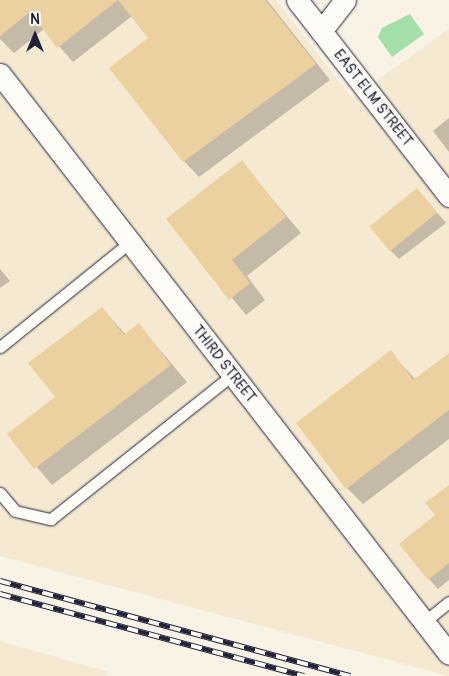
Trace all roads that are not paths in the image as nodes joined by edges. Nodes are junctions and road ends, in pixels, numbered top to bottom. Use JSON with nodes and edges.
{"nodes":[{"id":1,"x":297,"y":0,"type":"edge"},
{"id":2,"x":345,"y":0,"type":"edge"},
{"id":3,"x":321,"y":31,"type":"junction"},
{"id":4,"x":4,"y":87,"type":"edge"},
{"id":5,"x":449,"y":196,"type":"edge"},
{"id":6,"x":130,"y":242,"type":"junction"},
{"id":7,"x":0,"y":347,"type":"edge"},
{"id":8,"x":232,"y":374,"type":"junction"},
{"id":9,"x":0,"y":494,"type":"edge"},
{"id":10,"x":449,"y":602,"type":"edge"},
{"id":11,"x":424,"y":622,"type":"junction"},
{"id":12,"x":449,"y":654,"type":"edge"}],
"edges":[{"from":1,"to":3,"type":"street","name":"EAST ELM STREET"},
{"from":2,"to":3,"type":"street"},
{"from":3,"to":5,"type":"street","name":"EAST ELM STREET"},
{"from":4,"to":6,"type":"street","name":"THIRD STREET"},
{"from":6,"to":7,"type":"lane"},
{"from":6,"to":8,"type":"street","name":"THIRD STREET"},
{"from":8,"to":9,"type":"lane"},
{"from":8,"to":11,"type":"street","name":"THIRD STREET"},
{"from":10,"to":11,"type":"lane"},
{"from":11,"to":12,"type":"street","name":"THIRD STREET"}]}
